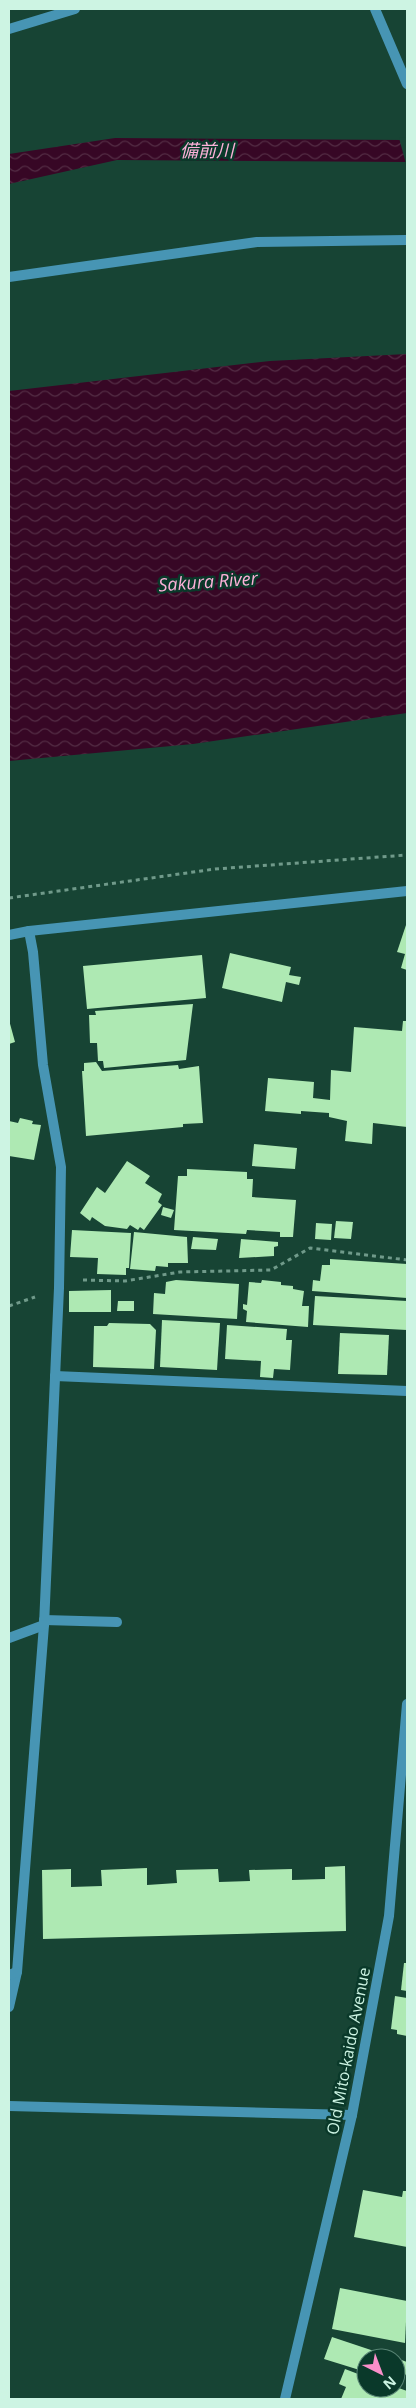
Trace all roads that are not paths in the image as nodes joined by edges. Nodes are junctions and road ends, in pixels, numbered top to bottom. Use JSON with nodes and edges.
{"nodes":[{"id":1,"x":75,"y":9,"type":"edge"},
{"id":2,"x":374,"y":9,"type":"edge"},
{"id":3,"x":9,"y":29,"type":"edge"},
{"id":4,"x":407,"y":84,"type":"edge"},
{"id":5,"x":407,"y":240,"type":"edge"},
{"id":6,"x":9,"y":277,"type":"edge"},
{"id":7,"x":407,"y":891,"type":"edge"},
{"id":8,"x":29,"y":931,"type":"junction"},
{"id":9,"x":9,"y":935,"type":"edge"},
{"id":10,"x":55,"y":1376,"type":"junction"},
{"id":11,"x":407,"y":1391,"type":"edge"},
{"id":12,"x":44,"y":1622,"type":"junction"},
{"id":13,"x":117,"y":1622,"type":"dead end"},
{"id":14,"x":9,"y":1638,"type":"edge"},
{"id":15,"x":407,"y":1704,"type":"edge"},
{"id":16,"x":13,"y":1974,"type":"edge"},
{"id":17,"x":9,"y":2007,"type":"edge"},
{"id":18,"x":9,"y":2106,"type":"edge"},
{"id":19,"x":352,"y":2115,"type":"junction"},
{"id":20,"x":285,"y":2399,"type":"edge"}],
"edges":[{"from":1,"to":3,"type":"street"},
{"from":2,"to":4,"type":"street"},
{"from":5,"to":6,"type":"street"},
{"from":7,"to":8,"type":"street"},
{"from":8,"to":9,"type":"street"},
{"from":8,"to":10,"type":"street"},
{"from":10,"to":11,"type":"street"},
{"from":10,"to":12,"type":"street"},
{"from":12,"to":13,"type":"street"},
{"from":12,"to":14,"type":"street"},
{"from":12,"to":16,"type":"street"},
{"from":15,"to":19,"type":"street","name":"Old Mito-kaido Avenue"},
{"from":16,"to":17,"type":"street"},
{"from":18,"to":19,"type":"street"},
{"from":19,"to":20,"type":"street","name":"Old Mito-kaido Avenue"}]}
